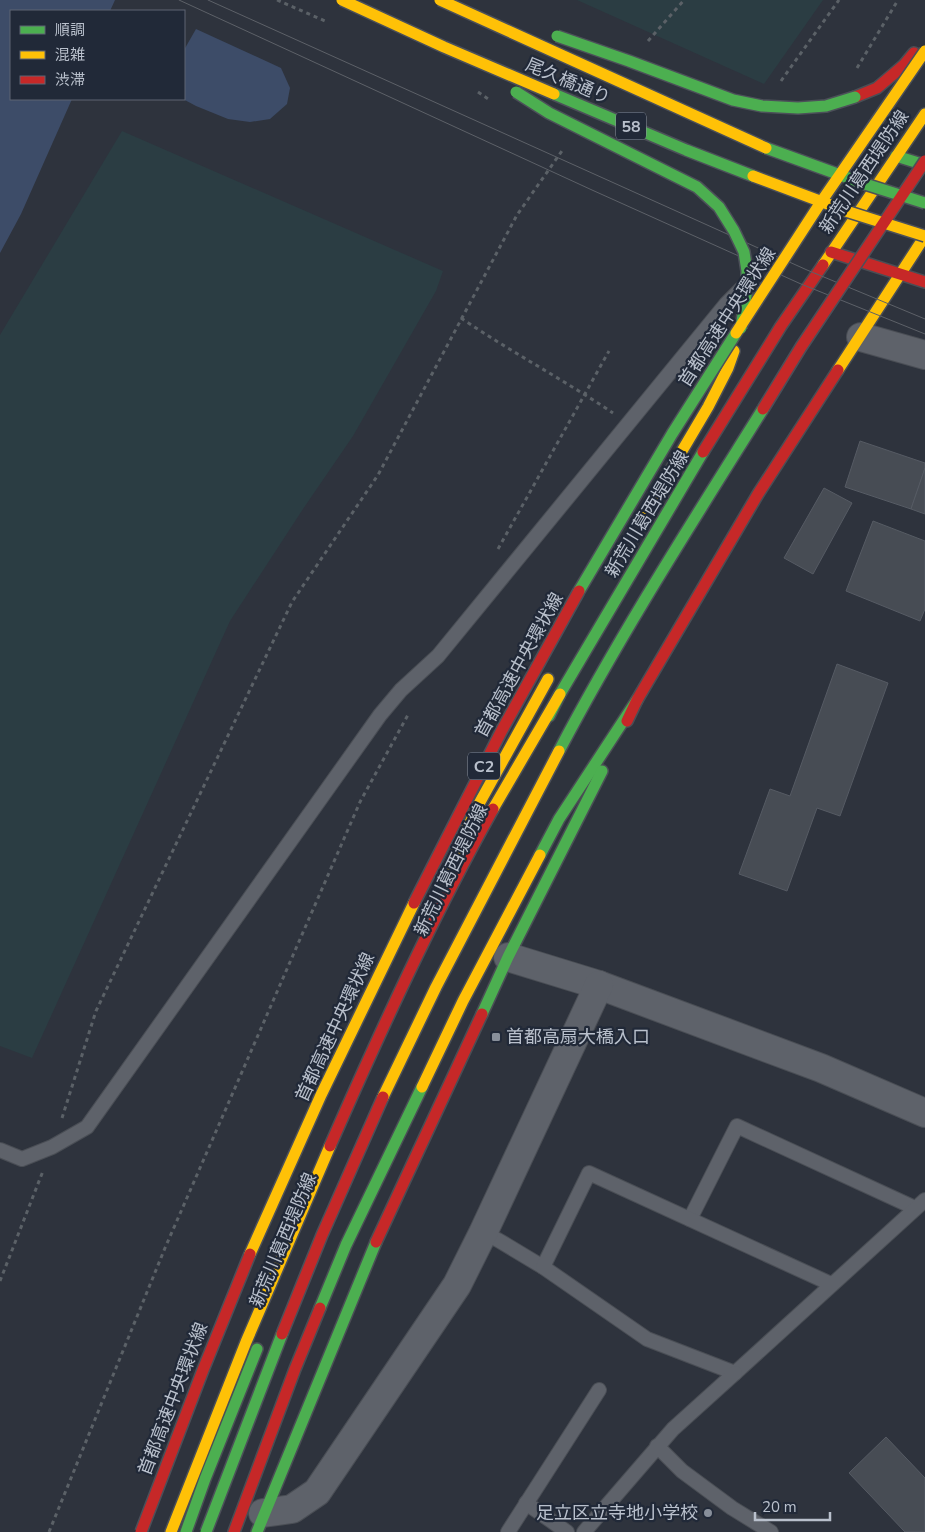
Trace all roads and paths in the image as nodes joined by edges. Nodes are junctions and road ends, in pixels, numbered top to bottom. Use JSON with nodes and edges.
{"nodes":[{"id":1,"x":342,"y":0,"type":"edge"},
{"id":2,"x":440,"y":0,"type":"edge"},
{"id":3,"x":684,"y":0,"type":"edge"},
{"id":4,"x":839,"y":0,"type":"edge"},
{"id":5,"x":464,"y":11,"type":"junction"},
{"id":6,"x":529,"y":28,"type":"dead end"},
{"id":7,"x":547,"y":33,"type":"dead end"},
{"id":8,"x":925,"y":39,"type":"edge"},
{"id":9,"x":646,"y":44,"type":"dead end"},
{"id":10,"x":444,"y":47,"type":"junction"},
{"id":11,"x":925,"y":51,"type":"edge"},
{"id":12,"x":925,"y":70,"type":"edge"},
{"id":13,"x":776,"y":87,"type":"dead end"},
{"id":14,"x":925,"y":114,"type":"edge"},
{"id":15,"x":568,"y":143,"type":"dead end"},
{"id":16,"x":896,"y":156,"type":"junction"},
{"id":17,"x":925,"y":161,"type":"edge"},
{"id":18,"x":925,"y":165,"type":"edge"},
{"id":19,"x":925,"y":203,"type":"edge"},
{"id":20,"x":925,"y":236,"type":"edge"},
{"id":21,"x":831,"y":252,"type":"junction"},
{"id":22,"x":901,"y":275,"type":"junction"},
{"id":23,"x":925,"y":282,"type":"edge"},
{"id":24,"x":461,"y":318,"type":"junction"},
{"id":25,"x":861,"y":337,"type":"junction"},
{"id":26,"x":609,"y":351,"type":"dead end"},
{"id":27,"x":925,"y":355,"type":"edge"},
{"id":28,"x":585,"y":394,"type":"junction"},
{"id":29,"x":629,"y":424,"type":"junction"},
{"id":30,"x":639,"y":524,"type":"dead end"},
{"id":31,"x":495,"y":555,"type":"dead end"},
{"id":32,"x":553,"y":671,"type":"dead end"},
{"id":33,"x":560,"y":694,"type":"junction"},
{"id":34,"x":638,"y":700,"type":"junction"},
{"id":35,"x":410,"y":711,"type":"dead end"},
{"id":36,"x":480,"y":802,"type":"junction"},
{"id":37,"x":446,"y":872,"type":"dead end"},
{"id":38,"x":424,"y":915,"type":"dead end"},
{"id":39,"x":423,"y":944,"type":"junction"},
{"id":40,"x":508,"y":957,"type":"junction"},
{"id":41,"x":403,"y":958,"type":"dead end"},
{"id":42,"x":600,"y":985,"type":"junction"},
{"id":43,"x":411,"y":994,"type":"dead end"},
{"id":44,"x":925,"y":1113,"type":"edge"},
{"id":45,"x":52,"y":1147,"type":"junction"},
{"id":46,"x":0,"y":1150,"type":"edge"},
{"id":47,"x":334,"y":1164,"type":"dead end"},
{"id":48,"x":920,"y":1204,"type":"edge"},
{"id":49,"x":690,"y":1219,"type":"junction"},
{"id":50,"x":483,"y":1233,"type":"junction"},
{"id":51,"x":543,"y":1267,"type":"junction"},
{"id":52,"x":0,"y":1281,"type":"edge"},
{"id":53,"x":284,"y":1281,"type":"dead end"},
{"id":54,"x":831,"y":1284,"type":"junction"},
{"id":55,"x":263,"y":1335,"type":"dead end"},
{"id":56,"x":734,"y":1373,"type":"junction"},
{"id":57,"x":599,"y":1390,"type":"dead end"},
{"id":58,"x":657,"y":1446,"type":"junction"},
{"id":59,"x":526,"y":1503,"type":"junction"},
{"id":60,"x":260,"y":1523,"type":"edge"},
{"id":61,"x":48,"y":1532,"type":"edge"},
{"id":62,"x":141,"y":1532,"type":"edge"},
{"id":63,"x":171,"y":1532,"type":"edge"},
{"id":64,"x":186,"y":1532,"type":"edge"},
{"id":65,"x":206,"y":1532,"type":"edge"},
{"id":66,"x":234,"y":1532,"type":"edge"},
{"id":67,"x":508,"y":1532,"type":"edge"},
{"id":68,"x":567,"y":1532,"type":"edge"},
{"id":69,"x":584,"y":1532,"type":"edge"},
{"id":70,"x":771,"y":1532,"type":"edge"}],
"edges":[{"from":1,"to":10,"type":"main road","name":"尾久橋通り","number":"58","bridge":true},
{"from":2,"to":5,"type":"main road","name":"尾久橋通り","number":"58","bridge":true},
{"from":3,"to":9,"type":"path"},
{"from":4,"to":13,"type":"path"},
{"from":5,"to":6,"type":"main road","bridge":true},
{"from":5,"to":19,"type":"main road","name":"尾久橋通り","number":"58","bridge":true},
{"from":7,"to":8,"type":"main road","bridge":true},
{"from":10,"to":20,"type":"main road","name":"尾久橋通り","number":"58","bridge":true},
{"from":10,"to":30,"type":"main road","bridge":true},
{"from":11,"to":62,"type":"main road","name":"首都高速中央環状線","number":"C2","bridge":true},
{"from":12,"to":29,"type":"lane"},
{"from":14,"to":16,"type":"main road","name":"新荒川葛西堤防線"},
{"from":15,"to":24,"type":"path"},
{"from":16,"to":18,"type":"main road"},
{"from":16,"to":21,"type":"main road","name":"新荒川葛西堤防線"},
{"from":17,"to":65,"type":"main road","bridge":true},
{"from":20,"to":22,"type":"main road"},
{"from":21,"to":22,"type":"main road"},
{"from":21,"to":33,"type":"main road","name":"新荒川葛西堤防線"},
{"from":22,"to":23,"type":"main road"},
{"from":22,"to":25,"type":"main road"},
{"from":24,"to":28,"type":"path"},
{"from":24,"to":45,"type":"path"},
{"from":25,"to":27,"type":"street"},
{"from":25,"to":34,"type":"main road"},
{"from":26,"to":28,"type":"path"},
{"from":28,"to":29,"type":"path"},
{"from":28,"to":31,"type":"path"},
{"from":29,"to":45,"type":"lane"},
{"from":32,"to":36,"type":"main road"},
{"from":33,"to":39,"type":"main road"},
{"from":33,"to":43,"type":"main road","name":"新荒川葛西堤防線"},
{"from":34,"to":40,"type":"main road"},
{"from":34,"to":66,"type":"main road"},
{"from":35,"to":61,"type":"path"},
{"from":36,"to":37,"type":"main road"},
{"from":36,"to":39,"type":"main road"},
{"from":38,"to":41,"type":"main road"},
{"from":39,"to":63,"type":"main road"},
{"from":40,"to":42,"type":"street"},
{"from":40,"to":60,"type":"main road"},
{"from":42,"to":44,"type":"street"},
{"from":42,"to":50,"type":"street"},
{"from":45,"to":46,"type":"lane"},
{"from":45,"to":52,"type":"path"},
{"from":47,"to":53,"type":"main road","name":"新荒川葛西堤防線"},
{"from":48,"to":49,"type":"lane"},
{"from":48,"to":54,"type":"lane"},
{"from":49,"to":51,"type":"lane"},
{"from":49,"to":54,"type":"lane"},
{"from":50,"to":51,"type":"lane"},
{"from":50,"to":60,"type":"street"},
{"from":51,"to":56,"type":"lane"},
{"from":54,"to":56,"type":"lane"},
{"from":55,"to":64,"type":"main road","name":"新荒川葛西堤防線"},
{"from":56,"to":58,"type":"lane"},
{"from":57,"to":59,"type":"lane"},
{"from":58,"to":69,"type":"lane"},
{"from":58,"to":70,"type":"lane"},
{"from":59,"to":67,"type":"lane"},
{"from":59,"to":68,"type":"lane"}]}
